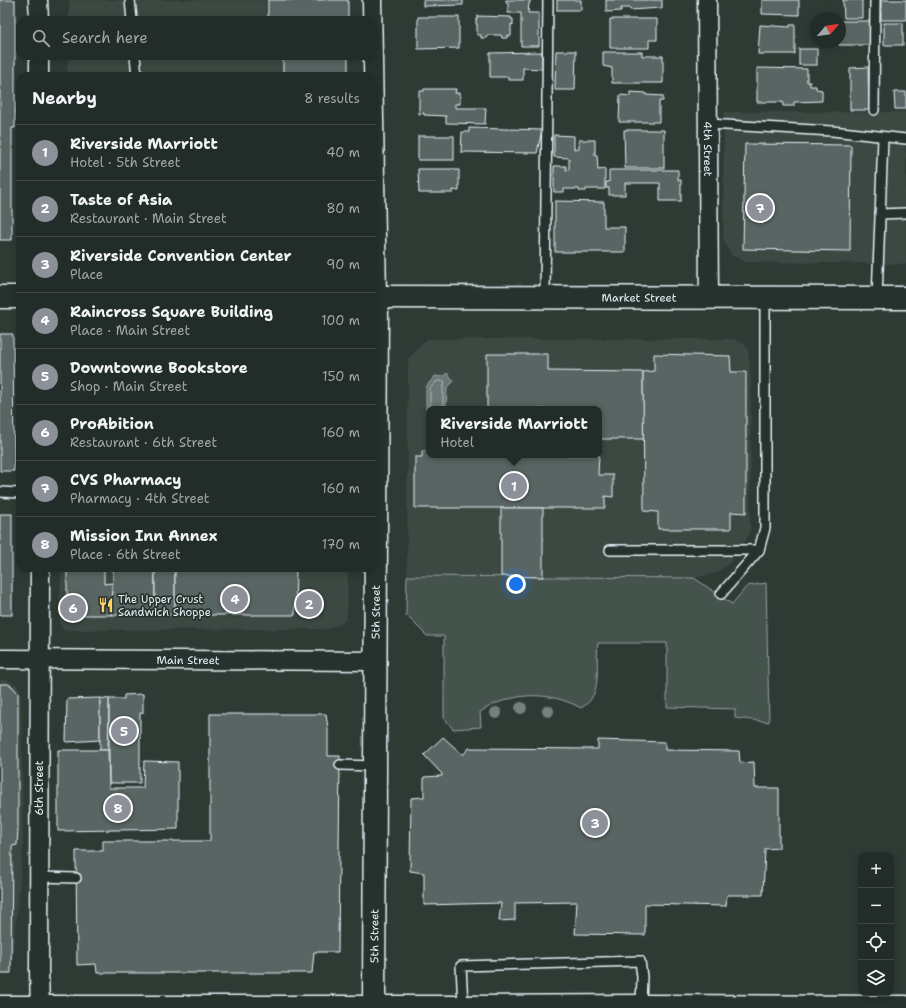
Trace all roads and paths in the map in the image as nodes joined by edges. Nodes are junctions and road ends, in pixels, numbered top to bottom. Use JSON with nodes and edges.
{"nodes":[{"id":1,"x":38,"y":0,"type":"edge"},
{"id":2,"x":130,"y":0,"type":"edge"},
{"id":3,"x":372,"y":0,"type":"edge"},
{"id":4,"x":548,"y":0,"type":"edge"},
{"id":5,"x":707,"y":0,"type":"edge"},
{"id":6,"x":875,"y":0,"type":"edge"},
{"id":7,"x":38,"y":16,"type":"edge"},
{"id":8,"x":132,"y":16,"type":"edge"},
{"id":9,"x":372,"y":16,"type":"edge"},
{"id":10,"x":39,"y":60,"type":"edge"},
{"id":11,"x":135,"y":60,"type":"edge"},
{"id":12,"x":373,"y":60,"type":"edge"},
{"id":13,"x":39,"y":72,"type":"edge"},
{"id":14,"x":137,"y":72,"type":"edge"},
{"id":15,"x":373,"y":72,"type":"edge"},
{"id":16,"x":874,"y":110,"type":"dead end"},
{"id":17,"x":708,"y":124,"type":"junction"},
{"id":18,"x":883,"y":138,"type":"junction"},
{"id":19,"x":906,"y":139,"type":"edge"},
{"id":20,"x":906,"y":213,"type":"edge"},
{"id":21,"x":880,"y":214,"type":"junction"},
{"id":22,"x":0,"y":296,"type":"edge"},
{"id":23,"x":16,"y":297,"type":"edge"},
{"id":24,"x":376,"y":297,"type":"edge"},
{"id":25,"x":546,"y":297,"type":"junction"},
{"id":26,"x":709,"y":297,"type":"junction"},
{"id":27,"x":765,"y":297,"type":"junction"},
{"id":28,"x":877,"y":298,"type":"junction"},
{"id":29,"x":906,"y":298,"type":"edge"},
{"id":30,"x":376,"y":315,"type":"edge"},
{"id":31,"x":376,"y":417,"type":"edge"},
{"id":32,"x":0,"y":492,"type":"edge"},
{"id":33,"x":16,"y":493,"type":"edge"},
{"id":34,"x":610,"y":550,"type":"dead end"},
{"id":35,"x":759,"y":550,"type":"junction"},
{"id":36,"x":40,"y":572,"type":"edge"},
{"id":37,"x":374,"y":572,"type":"edge"},
{"id":38,"x":721,"y":594,"type":"dead end"},
{"id":39,"x":0,"y":659,"type":"edge"},
{"id":40,"x":40,"y":659,"type":"junction"},
{"id":41,"x":375,"y":661,"type":"junction"},
{"id":42,"x":340,"y":765,"type":"dead end"},
{"id":43,"x":375,"y":766,"type":"junction"},
{"id":44,"x":39,"y":877,"type":"junction"},
{"id":45,"x":76,"y":878,"type":"dead end"},
{"id":46,"x":641,"y":1004,"type":"junction"},
{"id":47,"x":0,"y":1005,"type":"edge"},
{"id":48,"x":463,"y":1005,"type":"junction"},
{"id":49,"x":906,"y":1005,"type":"edge"},
{"id":50,"x":320,"y":1006,"type":"edge"},
{"id":51,"x":374,"y":1006,"type":"edge"},
{"id":52,"x":710,"y":1006,"type":"edge"},
{"id":53,"x":40,"y":1007,"type":"edge"}],
"edges":[{"from":1,"to":7,"type":"street"},
{"from":2,"to":8,"type":"lane"},
{"from":3,"to":9,"type":"street","name":"5th Street"},
{"from":4,"to":25,"type":"lane"},
{"from":5,"to":17,"type":"street","name":"4th Street"},
{"from":6,"to":16,"type":"lane"},
{"from":10,"to":13,"type":"street"},
{"from":11,"to":14,"type":"lane"},
{"from":12,"to":15,"type":"street","name":"5th Street"},
{"from":17,"to":18,"type":"lane"},
{"from":17,"to":26,"type":"street","name":"4th Street"},
{"from":18,"to":19,"type":"lane"},
{"from":18,"to":21,"type":"lane"},
{"from":20,"to":21,"type":"lane"},
{"from":21,"to":28,"type":"lane"},
{"from":22,"to":23,"type":"street"},
{"from":24,"to":25,"type":"street","name":"Market Street"},
{"from":25,"to":26,"type":"street","name":"Market Street"},
{"from":26,"to":27,"type":"street","name":"Market Street"},
{"from":27,"to":28,"type":"street","name":"Market Street"},
{"from":27,"to":35,"type":"lane"},
{"from":28,"to":29,"type":"street","name":"Market Street"},
{"from":30,"to":31,"type":"street","name":"5th Street"},
{"from":32,"to":33,"type":"lane"},
{"from":34,"to":35,"type":"lane"},
{"from":35,"to":38,"type":"lane"},
{"from":36,"to":40,"type":"street","name":"6th Street"},
{"from":37,"to":41,"type":"street","name":"5th Street"},
{"from":39,"to":40,"type":"street","name":"Main Street"},
{"from":40,"to":41,"type":"street","name":"Main Street"},
{"from":40,"to":44,"type":"street","name":"6th Street"},
{"from":41,"to":43,"type":"street","name":"5th Street"},
{"from":42,"to":43,"type":"lane"},
{"from":43,"to":51,"type":"street","name":"5th Street"},
{"from":44,"to":45,"type":"lane"},
{"from":44,"to":53,"type":"street","name":"6th Street"},
{"from":46,"to":48,"type":"street"},
{"from":46,"to":48,"type":"lane"},
{"from":46,"to":52,"type":"street"},
{"from":47,"to":53,"type":"street"},
{"from":48,"to":51,"type":"street"},
{"from":49,"to":52,"type":"street"},
{"from":50,"to":51,"type":"street"},
{"from":50,"to":53,"type":"street"}]}
